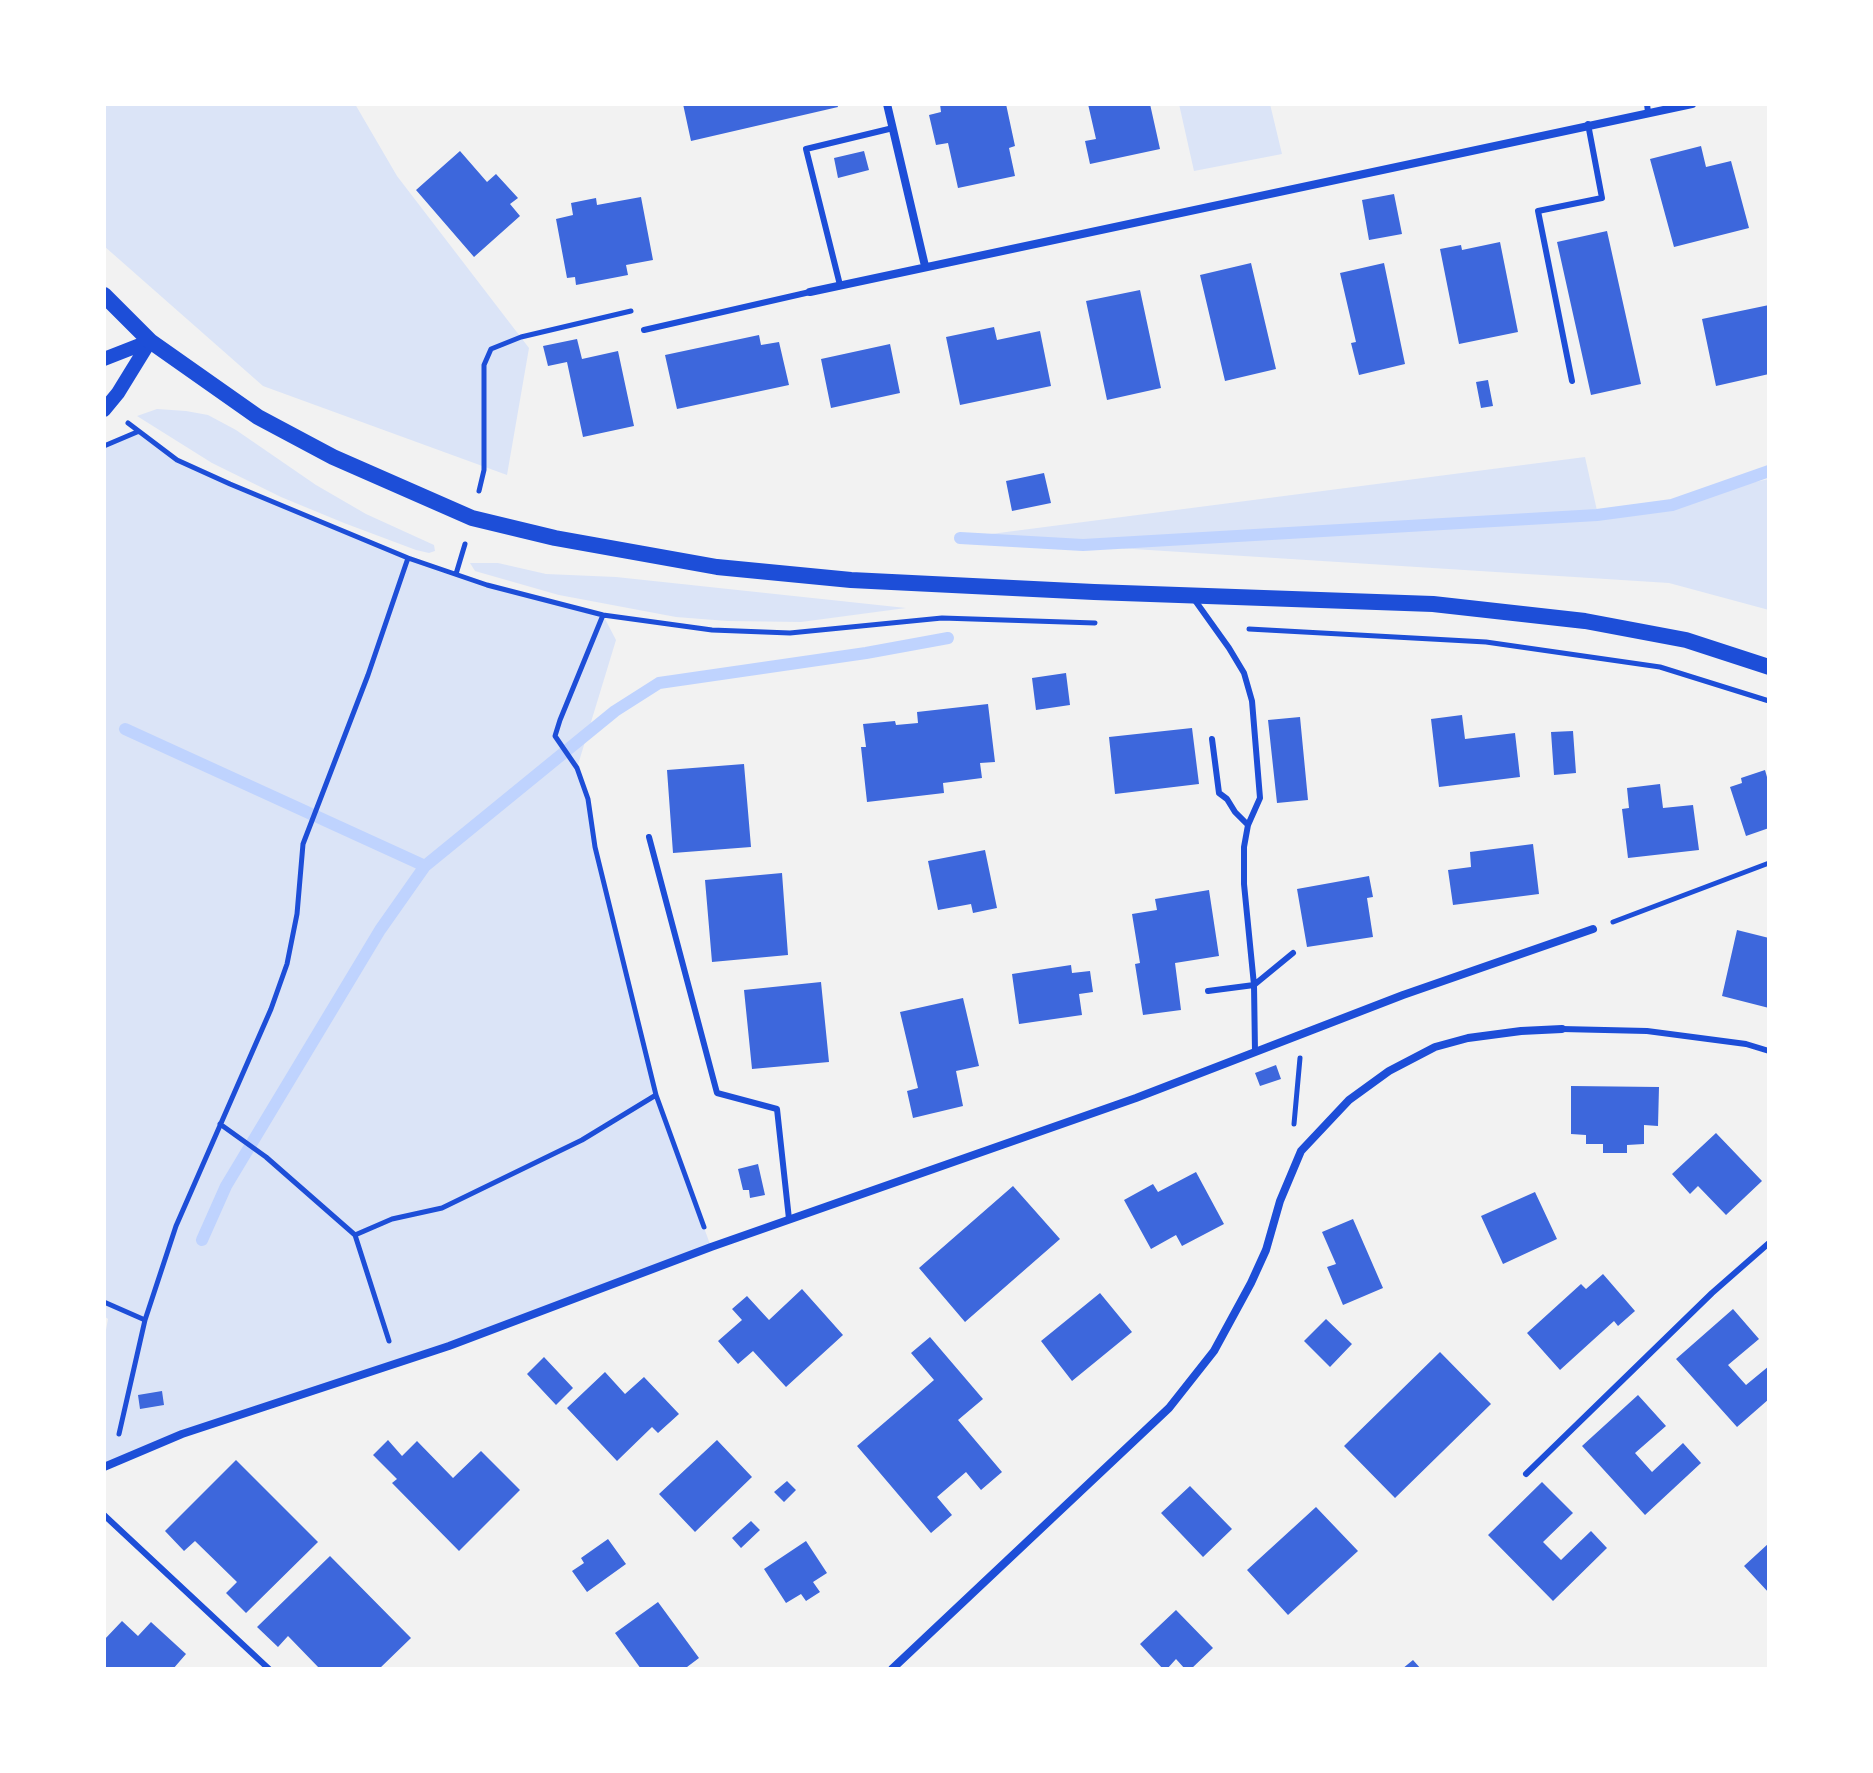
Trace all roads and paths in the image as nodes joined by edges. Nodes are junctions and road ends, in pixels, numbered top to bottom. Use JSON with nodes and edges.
{"nodes":[{"id":1,"x":887,"y":104,"type":"edge"},
{"id":2,"x":1692,"y":104,"type":"edge"},
{"id":3,"x":1648,"y":108,"type":"edge"},
{"id":4,"x":1588,"y":124,"type":"junction"},
{"id":5,"x":893,"y":128,"type":"junction"},
{"id":6,"x":925,"y":266,"type":"junction"},
{"id":7,"x":840,"y":285,"type":"junction"},
{"id":8,"x":810,"y":292,"type":"joint"},
{"id":9,"x":104,"y":295,"type":"edge"},
{"id":10,"x":644,"y":330,"type":"dead end"},
{"id":11,"x":150,"y":341,"type":"junction"},
{"id":12,"x":505,"y":344,"type":"dead end"},
{"id":13,"x":104,"y":359,"type":"edge"},
{"id":14,"x":1572,"y":381,"type":"dead end"},
{"id":15,"x":104,"y":410,"type":"edge"},
{"id":16,"x":137,"y":432,"type":"dead end"},
{"id":17,"x":104,"y":446,"type":"edge"},
{"id":18,"x":484,"y":470,"type":"dead end"},
{"id":19,"x":408,"y":558,"type":"dead end"},
{"id":20,"x":1192,"y":595,"type":"junction"},
{"id":21,"x":603,"y":615,"type":"dead end"},
{"id":22,"x":1769,"y":667,"type":"edge"},
{"id":23,"x":1212,"y":739,"type":"dead end"},
{"id":24,"x":1248,"y":825,"type":"junction"},
{"id":25,"x":649,"y":837,"type":"dead end"},
{"id":26,"x":1769,"y":863,"type":"edge"},
{"id":27,"x":1593,"y":929,"type":"joint"},
{"id":28,"x":1293,"y":953,"type":"dead end"},
{"id":29,"x":1254,"y":985,"type":"junction"},
{"id":30,"x":1208,"y":991,"type":"dead end"},
{"id":31,"x":1562,"y":1029,"type":"joint"},
{"id":32,"x":1302,"y":1033,"type":"junction"},
{"id":33,"x":1769,"y":1051,"type":"edge"},
{"id":34,"x":1255,"y":1052,"type":"junction"},
{"id":35,"x":656,"y":1095,"type":"junction"},
{"id":36,"x":220,"y":1124,"type":"junction"},
{"id":37,"x":1301,"y":1151,"type":"junction"},
{"id":38,"x":789,"y":1219,"type":"junction"},
{"id":39,"x":355,"y":1235,"type":"junction"},
{"id":40,"x":1769,"y":1243,"type":"edge"},
{"id":41,"x":711,"y":1247,"type":"junction"},
{"id":42,"x":104,"y":1302,"type":"edge"},
{"id":43,"x":145,"y":1320,"type":"junction"},
{"id":44,"x":394,"y":1364,"type":"junction"},
{"id":45,"x":108,"y":1465,"type":"edge"},
{"id":46,"x":1526,"y":1474,"type":"dead end"},
{"id":47,"x":104,"y":1515,"type":"edge"},
{"id":48,"x":269,"y":1669,"type":"edge"},
{"id":49,"x":892,"y":1669,"type":"edge"}],
"edges":[{"from":1,"to":5,"type":"street"},
{"from":2,"to":3,"type":"street"},
{"from":3,"to":4,"type":"street"},
{"from":4,"to":6,"type":"street"},
{"from":4,"to":14,"type":"lane"},
{"from":5,"to":6,"type":"street"},
{"from":5,"to":7,"type":"lane"},
{"from":6,"to":7,"type":"street"},
{"from":7,"to":8,"type":"street"},
{"from":8,"to":10,"type":"lane"},
{"from":9,"to":11,"type":"main road"},
{"from":11,"to":13,"type":"street"},
{"from":11,"to":15,"type":"street"},
{"from":11,"to":20,"type":"main road"},
{"from":12,"to":18,"type":"path"},
{"from":16,"to":17,"type":"path"},
{"from":19,"to":36,"type":"path"},
{"from":20,"to":22,"type":"main road"},
{"from":20,"to":24,"type":"lane"},
{"from":21,"to":35,"type":"path"},
{"from":23,"to":24,"type":"lane"},
{"from":24,"to":29,"type":"lane"},
{"from":25,"to":38,"type":"lane"},
{"from":26,"to":27,"type":"path"},
{"from":27,"to":32,"type":"street"},
{"from":28,"to":29,"type":"lane"},
{"from":29,"to":30,"type":"lane"},
{"from":29,"to":34,"type":"lane"},
{"from":31,"to":33,"type":"lane"},
{"from":31,"to":37,"type":"street"},
{"from":32,"to":34,"type":"street"},
{"from":32,"to":37,"type":"path"},
{"from":34,"to":38,"type":"street"},
{"from":35,"to":39,"type":"path"},
{"from":35,"to":41,"type":"path"},
{"from":36,"to":39,"type":"path"},
{"from":36,"to":43,"type":"path"},
{"from":37,"to":49,"type":"street"},
{"from":38,"to":41,"type":"street"},
{"from":39,"to":44,"type":"path"},
{"from":40,"to":46,"type":"lane"},
{"from":41,"to":44,"type":"street"},
{"from":42,"to":43,"type":"path"},
{"from":43,"to":45,"type":"path"},
{"from":44,"to":45,"type":"street"},
{"from":47,"to":48,"type":"lane"}]}
